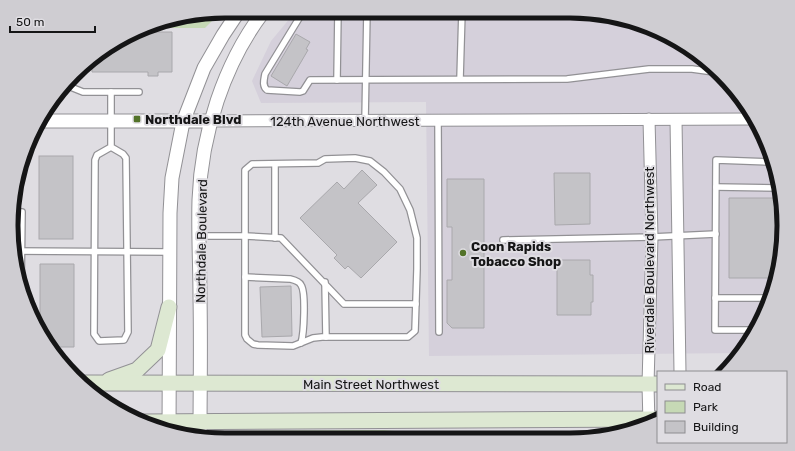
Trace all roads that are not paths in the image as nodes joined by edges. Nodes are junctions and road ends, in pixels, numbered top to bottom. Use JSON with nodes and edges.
{"nodes":[{"id":1,"x":234,"y":18,"type":"edge"},
{"id":2,"x":260,"y":18,"type":"edge"},
{"id":3,"x":299,"y":18,"type":"edge"},
{"id":4,"x":338,"y":18,"type":"edge"},
{"id":5,"x":367,"y":18,"type":"edge"},
{"id":6,"x":462,"y":18,"type":"edge"},
{"id":7,"x":708,"y":71,"type":"edge"},
{"id":8,"x":460,"y":79,"type":"junction"},
{"id":9,"x":338,"y":80,"type":"junction"},
{"id":10,"x":366,"y":81,"type":"junction"},
{"id":11,"x":72,"y":86,"type":"edge"},
{"id":12,"x":111,"y":92,"type":"junction"},
{"id":13,"x":139,"y":92,"type":"dead end"},
{"id":14,"x":649,"y":119,"type":"junction"},
{"id":15,"x":747,"y":119,"type":"edge"},
{"id":16,"x":438,"y":120,"type":"junction"},
{"id":17,"x":676,"y":120,"type":"junction"},
{"id":18,"x":47,"y":121,"type":"edge"},
{"id":19,"x":111,"y":121,"type":"junction"},
{"id":20,"x":210,"y":121,"type":"junction"},
{"id":21,"x":365,"y":121,"type":"junction"},
{"id":22,"x":183,"y":122,"type":"junction"},
{"id":23,"x":111,"y":147,"type":"junction"},
{"id":24,"x":767,"y":162,"type":"edge"},
{"id":25,"x":275,"y":164,"type":"junction"},
{"id":26,"x":716,"y":187,"type":"junction"},
{"id":27,"x":773,"y":188,"type":"edge"},
{"id":28,"x":18,"y":212,"type":"edge"},
{"id":29,"x":716,"y":234,"type":"junction"},
{"id":30,"x":199,"y":236,"type":"junction"},
{"id":31,"x":245,"y":236,"type":"junction"},
{"id":32,"x":679,"y":236,"type":"junction"},
{"id":33,"x":652,"y":237,"type":"junction"},
{"id":34,"x":275,"y":238,"type":"junction"},
{"id":35,"x":503,"y":240,"type":"dead end"},
{"id":36,"x":21,"y":252,"type":"junction"},
{"id":37,"x":94,"y":252,"type":"junction"},
{"id":38,"x":126,"y":252,"type":"junction"},
{"id":39,"x":170,"y":252,"type":"junction"},
{"id":40,"x":21,"y":260,"type":"edge"},
{"id":41,"x":245,"y":277,"type":"junction"},
{"id":42,"x":325,"y":282,"type":"junction"},
{"id":43,"x":716,"y":298,"type":"junction"},
{"id":44,"x":764,"y":298,"type":"edge"},
{"id":45,"x":416,"y":304,"type":"junction"},
{"id":46,"x":169,"y":307,"type":"junction"},
{"id":47,"x":748,"y":330,"type":"edge"},
{"id":48,"x":439,"y":332,"type":"dead end"},
{"id":49,"x":326,"y":337,"type":"junction"},
{"id":50,"x":301,"y":343,"type":"junction"},
{"id":51,"x":680,"y":371,"type":"edge"},
{"id":52,"x":92,"y":383,"type":"edge"},
{"id":53,"x":169,"y":384,"type":"junction"},
{"id":54,"x":201,"y":384,"type":"junction"},
{"id":55,"x":653,"y":384,"type":"edge"},
{"id":56,"x":652,"y":416,"type":"edge"},
{"id":57,"x":639,"y":421,"type":"edge"},
{"id":58,"x":200,"y":422,"type":"junction"},
{"id":59,"x":169,"y":426,"type":"edge"},
{"id":60,"x":171,"y":426,"type":"edge"},
{"id":61,"x":200,"y":431,"type":"edge"}],
"edges":[{"from":1,"to":22,"type":"street"},
{"from":2,"to":20,"type":"street","name":"Northdale Boulevard"},
{"from":3,"to":9,"type":"lane"},
{"from":4,"to":9,"type":"lane"},
{"from":5,"to":10,"type":"lane"},
{"from":6,"to":8,"type":"lane"},
{"from":7,"to":8,"type":"lane"},
{"from":8,"to":10,"type":"lane"},
{"from":9,"to":10,"type":"lane"},
{"from":10,"to":21,"type":"lane"},
{"from":11,"to":12,"type":"lane"},
{"from":12,"to":13,"type":"lane"},
{"from":12,"to":19,"type":"lane"},
{"from":14,"to":16,"type":"street","name":"124th Avenue Northwest"},
{"from":14,"to":17,"type":"street","name":"124th Avenue Northwest"},
{"from":14,"to":33,"type":"street","name":"Riverdale Boulevard Northwest"},
{"from":15,"to":17,"type":"street"},
{"from":16,"to":21,"type":"street","name":"124th Avenue Northwest"},
{"from":16,"to":48,"type":"lane"},
{"from":17,"to":32,"type":"street"},
{"from":18,"to":19,"type":"street","name":"124th Avenue Northwest"},
{"from":19,"to":22,"type":"street","name":"124th Avenue Northwest"},
{"from":19,"to":23,"type":"lane"},
{"from":20,"to":21,"type":"street","name":"124th Avenue Northwest"},
{"from":20,"to":22,"type":"street","name":"124th Avenue Northwest"},
{"from":20,"to":30,"type":"street","name":"Northdale Boulevard"},
{"from":22,"to":39,"type":"street"},
{"from":23,"to":37,"type":"lane"},
{"from":23,"to":38,"type":"lane"},
{"from":24,"to":26,"type":"lane"},
{"from":25,"to":31,"type":"lane"},
{"from":25,"to":34,"type":"lane"},
{"from":25,"to":45,"type":"lane"},
{"from":26,"to":27,"type":"lane"},
{"from":26,"to":29,"type":"lane"},
{"from":28,"to":36,"type":"lane"},
{"from":29,"to":32,"type":"lane"},
{"from":29,"to":43,"type":"lane"},
{"from":30,"to":31,"type":"lane"},
{"from":30,"to":54,"type":"street","name":"Northdale Boulevard"},
{"from":31,"to":34,"type":"lane"},
{"from":31,"to":41,"type":"lane"},
{"from":32,"to":33,"type":"lane"},
{"from":32,"to":51,"type":"street"},
{"from":33,"to":35,"type":"lane"},
{"from":33,"to":55,"type":"street","name":"Riverdale Boulevard Northwest"},
{"from":34,"to":42,"type":"lane"},
{"from":36,"to":37,"type":"lane"},
{"from":36,"to":40,"type":"lane"},
{"from":37,"to":38,"type":"lane"},
{"from":37,"to":38,"type":"lane"},
{"from":38,"to":39,"type":"lane"},
{"from":39,"to":46,"type":"street"},
{"from":41,"to":50,"type":"lane"},
{"from":41,"to":50,"type":"lane"},
{"from":42,"to":45,"type":"lane"},
{"from":42,"to":49,"type":"lane"},
{"from":43,"to":44,"type":"lane"},
{"from":43,"to":47,"type":"lane"},
{"from":45,"to":49,"type":"lane"},
{"from":46,"to":52,"type":"main road"},
{"from":46,"to":53,"type":"street"},
{"from":49,"to":50,"type":"lane"},
{"from":52,"to":53,"type":"main road","name":"Main Street Northwest"},
{"from":53,"to":54,"type":"main road","name":"Main Street Northwest"},
{"from":53,"to":59,"type":"street"},
{"from":54,"to":55,"type":"main road","name":"Main Street Northwest"},
{"from":54,"to":58,"type":"street","name":"Northdale Boulevard"},
{"from":55,"to":56,"type":"street","name":"Riverdale Boulevard Northwest"},
{"from":57,"to":58,"type":"main road"},
{"from":58,"to":60,"type":"main road"},
{"from":58,"to":61,"type":"street","name":"Northdale Boulevard"}]}
